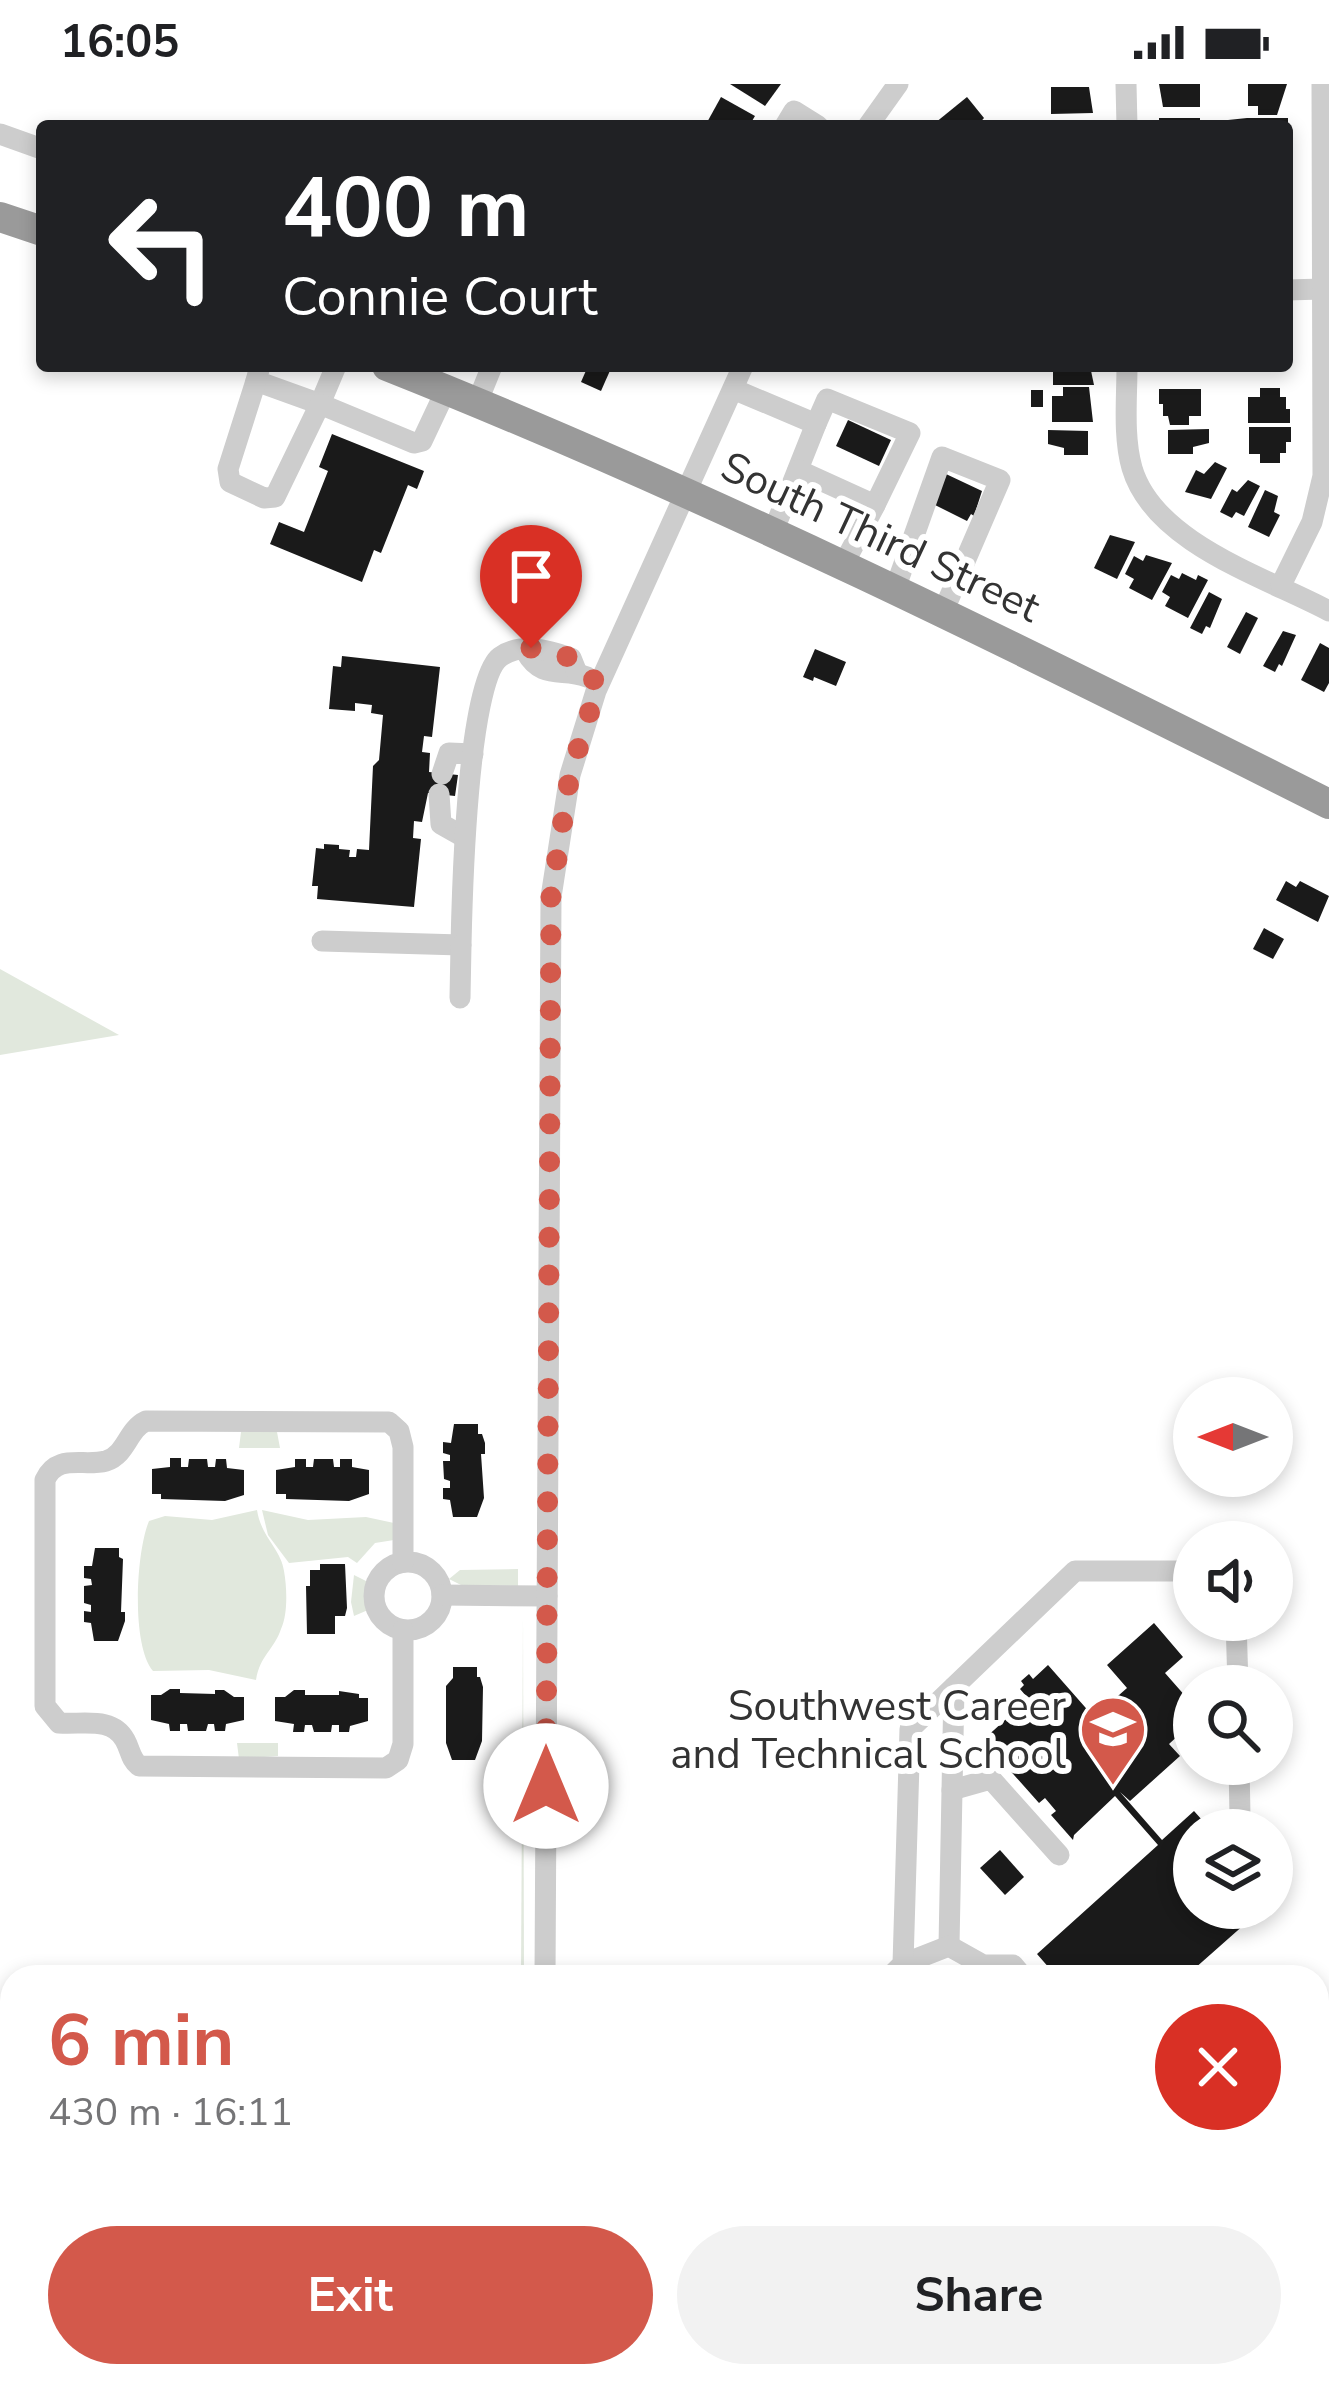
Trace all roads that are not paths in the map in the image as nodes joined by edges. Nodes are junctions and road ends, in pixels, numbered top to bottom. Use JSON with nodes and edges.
{"nodes":[{"id":1,"x":898,"y":84,"type":"edge"},
{"id":2,"x":1126,"y":84,"type":"edge"},
{"id":3,"x":1322,"y":84,"type":"edge"},
{"id":4,"x":872,"y":120,"type":"edge"},
{"id":5,"x":1126,"y":120,"type":"edge"},
{"id":6,"x":0,"y":134,"type":"edge"},
{"id":7,"x":36,"y":147,"type":"edge"},
{"id":8,"x":1326,"y":212,"type":"edge"},
{"id":9,"x":0,"y":217,"type":"edge"},
{"id":10,"x":36,"y":229,"type":"edge"},
{"id":11,"x":1322,"y":289,"type":"junction"},
{"id":12,"x":1293,"y":290,"type":"edge"},
{"id":13,"x":1326,"y":365,"type":"edge"},
{"id":14,"x":333,"y":372,"type":"edge"},
{"id":15,"x":402,"y":372,"type":"edge"},
{"id":16,"x":490,"y":372,"type":"edge"},
{"id":17,"x":740,"y":372,"type":"edge"},
{"id":18,"x":1127,"y":372,"type":"edge"},
{"id":19,"x":258,"y":374,"type":"edge"},
{"id":20,"x":446,"y":389,"type":"junction"},
{"id":21,"x":733,"y":389,"type":"junction"},
{"id":22,"x":477,"y":403,"type":"junction"},
{"id":23,"x":320,"y":404,"type":"junction"},
{"id":24,"x":816,"y":424,"type":"junction"},
{"id":25,"x":798,"y":470,"type":"junction"},
{"id":26,"x":686,"y":491,"type":"junction"},
{"id":27,"x":875,"y":505,"type":"junction"},
{"id":28,"x":773,"y":532,"type":"junction"},
{"id":29,"x":843,"y":565,"type":"junction"},
{"id":30,"x":1281,"y":586,"type":"junction"},
{"id":31,"x":895,"y":589,"type":"junction"},
{"id":32,"x":1329,"y":611,"type":"edge"},
{"id":33,"x":944,"y":612,"type":"junction"},
{"id":34,"x":599,"y":682,"type":"junction"},
{"id":35,"x":473,"y":754,"type":"junction"},
{"id":36,"x":1329,"y":804,"type":"edge"},
{"id":37,"x":464,"y":836,"type":"junction"},
{"id":38,"x":322,"y":941,"type":"dead end"},
{"id":39,"x":460,"y":945,"type":"junction"},
{"id":40,"x":460,"y":998,"type":"dead end"},
{"id":41,"x":403,"y":1562,"type":"junction"},
{"id":42,"x":1173,"y":1571,"type":"edge"},
{"id":43,"x":442,"y":1595,"type":"junction"},
{"id":44,"x":547,"y":1596,"type":"junction"},
{"id":45,"x":403,"y":1630,"type":"junction"},
{"id":46,"x":954,"y":1687,"type":"junction"},
{"id":47,"x":952,"y":1790,"type":"junction"},
{"id":48,"x":1059,"y":1855,"type":"dead end"},
{"id":49,"x":949,"y":1946,"type":"junction"},
{"id":50,"x":545,"y":1965,"type":"edge"},
{"id":51,"x":897,"y":1965,"type":"edge"},
{"id":52,"x":909,"y":1965,"type":"edge"},
{"id":53,"x":972,"y":1965,"type":"edge"}],
"edges":[{"from":1,"to":4,"type":"street"},
{"from":2,"to":5,"type":"street"},
{"from":3,"to":8,"type":"street"},
{"from":6,"to":7,"type":"street"},
{"from":8,"to":11,"type":"street"},
{"from":9,"to":10,"type":"highway"},
{"from":11,"to":12,"type":"street"},
{"from":11,"to":13,"type":"street"},
{"from":13,"to":30,"type":"street"},
{"from":14,"to":23,"type":"street"},
{"from":15,"to":20,"type":"highway","name":"South Third Street"},
{"from":16,"to":22,"type":"street"},
{"from":17,"to":21,"type":"street"},
{"from":18,"to":30,"type":"street"},
{"from":19,"to":23,"type":"street"},
{"from":19,"to":23,"type":"street"},
{"from":20,"to":22,"type":"highway","name":"South Third Street"},
{"from":20,"to":23,"type":"street"},
{"from":21,"to":24,"type":"street"},
{"from":21,"to":26,"type":"street"},
{"from":22,"to":26,"type":"highway","name":"South Third Street"},
{"from":24,"to":25,"type":"street"},
{"from":24,"to":27,"type":"street"},
{"from":25,"to":27,"type":"street"},
{"from":25,"to":28,"type":"street"},
{"from":26,"to":28,"type":"highway","name":"South Third Street"},
{"from":26,"to":34,"type":"street"},
{"from":27,"to":29,"type":"street"},
{"from":28,"to":29,"type":"highway","name":"South Third Street"},
{"from":29,"to":31,"type":"highway","name":"South Third Street"},
{"from":30,"to":32,"type":"street"},
{"from":31,"to":33,"type":"highway","name":"South Third Street"},
{"from":31,"to":33,"type":"street"},
{"from":33,"to":36,"type":"highway","name":"South Third Street"},
{"from":34,"to":35,"type":"street"},
{"from":34,"to":44,"type":"street"},
{"from":35,"to":37,"type":"street"},
{"from":35,"to":37,"type":"street"},
{"from":37,"to":39,"type":"street"},
{"from":38,"to":39,"type":"street"},
{"from":39,"to":40,"type":"street"},
{"from":41,"to":43,"type":"street"},
{"from":41,"to":45,"type":"street"},
{"from":41,"to":45,"type":"street"},
{"from":42,"to":46,"type":"street"},
{"from":43,"to":44,"type":"street"},
{"from":43,"to":45,"type":"street"},
{"from":44,"to":50,"type":"street"},
{"from":46,"to":47,"type":"street"},
{"from":46,"to":51,"type":"street"},
{"from":47,"to":48,"type":"street"},
{"from":47,"to":49,"type":"street"},
{"from":49,"to":52,"type":"street"},
{"from":49,"to":53,"type":"street"}]}
